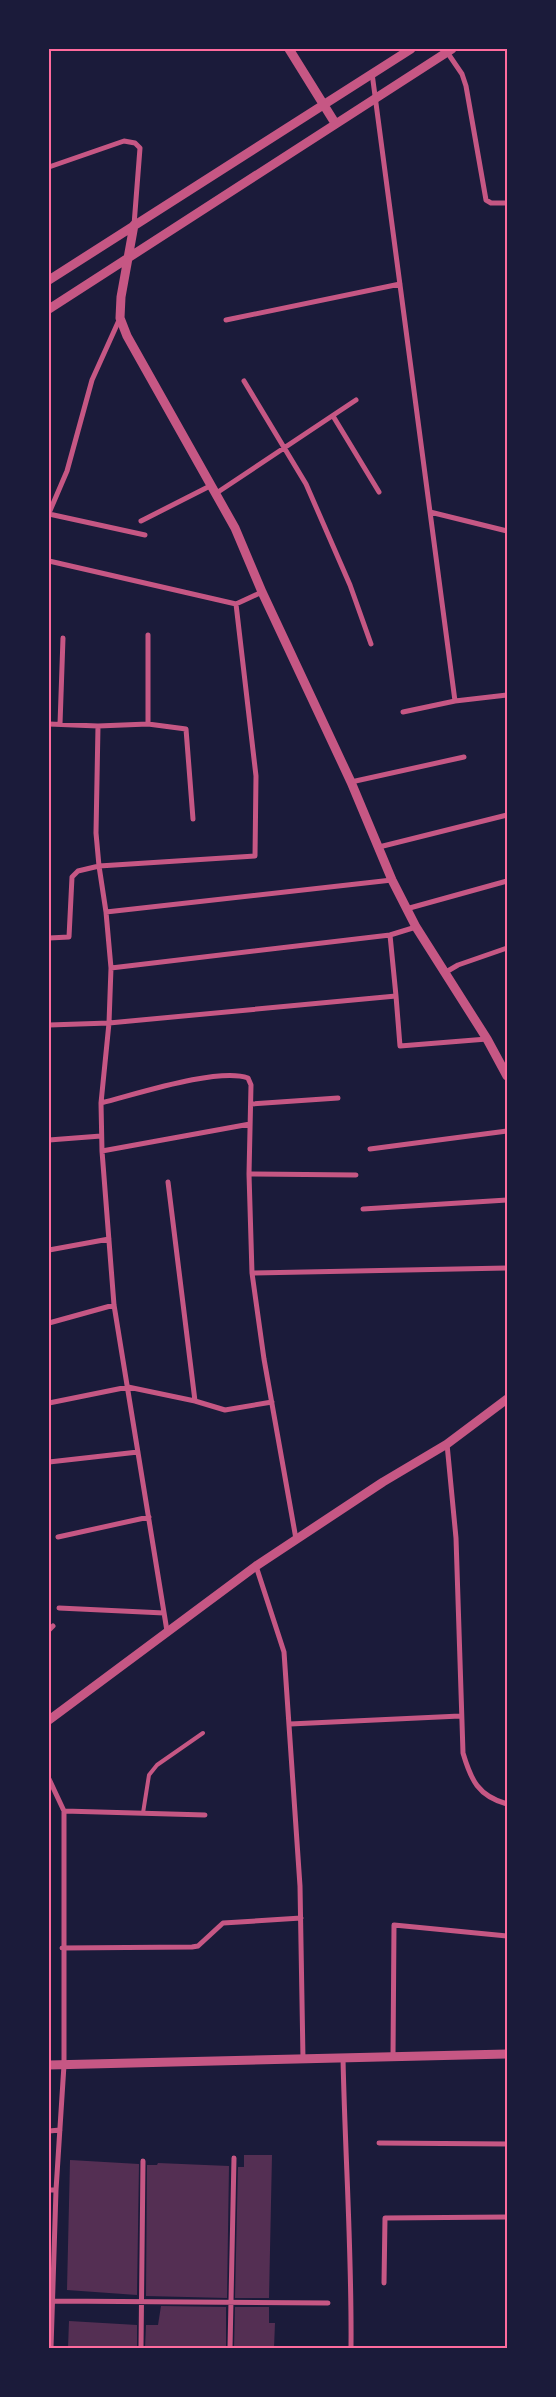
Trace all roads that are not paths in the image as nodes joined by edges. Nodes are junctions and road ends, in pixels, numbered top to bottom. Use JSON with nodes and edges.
{"nodes":[{"id":1,"x":289,"y":49,"type":"edge"},
{"id":2,"x":411,"y":49,"type":"edge"},
{"id":3,"x":450,"y":50,"type":"edge"},
{"id":4,"x":372,"y":73,"type":"junction"},
{"id":5,"x":375,"y":97,"type":"junction"},
{"id":6,"x":322,"y":104,"type":"junction"},
{"id":7,"x":335,"y":123,"type":"junction"},
{"id":8,"x":49,"y":167,"type":"edge"},
{"id":9,"x":507,"y":203,"type":"edge"},
{"id":10,"x":134,"y":225,"type":"junction"},
{"id":11,"x":128,"y":260,"type":"junction"},
{"id":12,"x":49,"y":280,"type":"edge"},
{"id":13,"x":400,"y":284,"type":"junction"},
{"id":14,"x":49,"y":309,"type":"edge"},
{"id":15,"x":120,"y":318,"type":"junction"},
{"id":16,"x":226,"y":320,"type":"dead end"},
{"id":17,"x":244,"y":380,"type":"dead end"},
{"id":18,"x":356,"y":400,"type":"dead end"},
{"id":19,"x":333,"y":416,"type":"junction"},
{"id":20,"x":284,"y":450,"type":"junction"},
{"id":21,"x":213,"y":490,"type":"junction"},
{"id":22,"x":379,"y":492,"type":"dead end"},
{"id":23,"x":430,"y":512,"type":"junction"},
{"id":24,"x":49,"y":514,"type":"edge"},
{"id":25,"x":141,"y":521,"type":"dead end"},
{"id":26,"x":507,"y":531,"type":"edge"},
{"id":27,"x":145,"y":535,"type":"dead end"},
{"id":28,"x":49,"y":561,"type":"edge"},
{"id":29,"x":262,"y":592,"type":"junction"},
{"id":30,"x":236,"y":604,"type":"junction"},
{"id":31,"x":148,"y":635,"type":"dead end"},
{"id":32,"x":63,"y":638,"type":"dead end"},
{"id":33,"x":371,"y":644,"type":"dead end"},
{"id":34,"x":507,"y":695,"type":"edge"},
{"id":35,"x":455,"y":701,"type":"junction"},
{"id":36,"x":403,"y":712,"type":"dead end"},
{"id":37,"x":49,"y":724,"type":"edge"},
{"id":38,"x":60,"y":724,"type":"junction"},
{"id":39,"x":148,"y":724,"type":"junction"},
{"id":40,"x":98,"y":726,"type":"junction"},
{"id":41,"x":464,"y":757,"type":"dead end"},
{"id":42,"x":351,"y":782,"type":"junction"},
{"id":43,"x":507,"y":814,"type":"edge"},
{"id":44,"x":193,"y":819,"type":"dead end"},
{"id":45,"x":379,"y":848,"type":"junction"},
{"id":46,"x":99,"y":866,"type":"junction"},
{"id":47,"x":392,"y":880,"type":"junction"},
{"id":48,"x":507,"y":881,"type":"edge"},
{"id":49,"x":406,"y":909,"type":"junction"},
{"id":50,"x":106,"y":912,"type":"junction"},
{"id":51,"x":416,"y":927,"type":"junction"},
{"id":52,"x":390,"y":935,"type":"junction"},
{"id":53,"x":49,"y":938,"type":"edge"},
{"id":54,"x":507,"y":948,"type":"edge"},
{"id":55,"x":110,"y":968,"type":"junction"},
{"id":56,"x":446,"y":972,"type":"junction"},
{"id":57,"x":396,"y":996,"type":"junction"},
{"id":58,"x":109,"y":1024,"type":"junction"},
{"id":59,"x":49,"y":1025,"type":"edge"},
{"id":60,"x":486,"y":1039,"type":"junction"},
{"id":61,"x":507,"y":1076,"type":"edge"},
{"id":62,"x":338,"y":1098,"type":"dead end"},
{"id":63,"x":101,"y":1103,"type":"junction"},
{"id":64,"x":251,"y":1104,"type":"junction"},
{"id":65,"x":250,"y":1124,"type":"junction"},
{"id":66,"x":507,"y":1130,"type":"edge"},
{"id":67,"x":102,"y":1136,"type":"junction"},
{"id":68,"x":49,"y":1140,"type":"edge"},
{"id":69,"x":370,"y":1149,"type":"dead end"},
{"id":70,"x":102,"y":1151,"type":"junction"},
{"id":71,"x":248,"y":1174,"type":"junction"},
{"id":72,"x":356,"y":1175,"type":"dead end"},
{"id":73,"x":168,"y":1182,"type":"dead end"},
{"id":74,"x":507,"y":1200,"type":"edge"},
{"id":75,"x":363,"y":1209,"type":"dead end"},
{"id":76,"x":109,"y":1238,"type":"junction"},
{"id":77,"x":49,"y":1250,"type":"edge"},
{"id":78,"x":507,"y":1268,"type":"edge"},
{"id":79,"x":252,"y":1273,"type":"junction"},
{"id":80,"x":114,"y":1305,"type":"junction"},
{"id":81,"x":49,"y":1323,"type":"edge"},
{"id":82,"x":128,"y":1386,"type":"junction"},
{"id":83,"x":195,"y":1400,"type":"junction"},
{"id":84,"x":507,"y":1400,"type":"edge"},
{"id":85,"x":272,"y":1402,"type":"junction"},
{"id":86,"x":49,"y":1403,"type":"edge"},
{"id":87,"x":447,"y":1444,"type":"junction"},
{"id":88,"x":138,"y":1452,"type":"junction"},
{"id":89,"x":49,"y":1462,"type":"edge"},
{"id":90,"x":148,"y":1517,"type":"junction"},
{"id":91,"x":58,"y":1537,"type":"dead end"},
{"id":92,"x":296,"y":1539,"type":"junction"},
{"id":93,"x":256,"y":1566,"type":"junction"},
{"id":94,"x":59,"y":1608,"type":"dead end"},
{"id":95,"x":164,"y":1612,"type":"junction"},
{"id":96,"x":168,"y":1631,"type":"junction"},
{"id":97,"x":460,"y":1716,"type":"junction"},
{"id":98,"x":49,"y":1720,"type":"edge"},
{"id":99,"x":290,"y":1724,"type":"junction"},
{"id":100,"x":203,"y":1733,"type":"dead end"},
{"id":101,"x":49,"y":1779,"type":"edge"},
{"id":102,"x":507,"y":1804,"type":"edge"},
{"id":103,"x":64,"y":1811,"type":"junction"},
{"id":104,"x":143,"y":1813,"type":"junction"},
{"id":105,"x":205,"y":1815,"type":"dead end"},
{"id":106,"x":301,"y":1918,"type":"junction"},
{"id":107,"x":507,"y":1936,"type":"edge"},
{"id":108,"x":62,"y":1948,"type":"junction"},
{"id":109,"x":507,"y":2054,"type":"edge"},
{"id":110,"x":392,"y":2057,"type":"junction"},
{"id":111,"x":344,"y":2058,"type":"junction"},
{"id":112,"x":303,"y":2059,"type":"junction"},
{"id":113,"x":49,"y":2065,"type":"edge"},
{"id":114,"x":64,"y":2065,"type":"junction"},
{"id":115,"x":49,"y":2130,"type":"edge"},
{"id":116,"x":60,"y":2130,"type":"junction"},
{"id":117,"x":380,"y":2143,"type":"dead end"},
{"id":118,"x":507,"y":2144,"type":"edge"},
{"id":119,"x":234,"y":2158,"type":"dead end"},
{"id":120,"x":143,"y":2161,"type":"dead end"},
{"id":121,"x":49,"y":2190,"type":"edge"},
{"id":122,"x":56,"y":2190,"type":"junction"},
{"id":123,"x":507,"y":2217,"type":"edge"},
{"id":124,"x":51,"y":2258,"type":"edge"},
{"id":125,"x":384,"y":2283,"type":"dead end"},
{"id":126,"x":142,"y":2300,"type":"junction"},
{"id":127,"x":53,"y":2301,"type":"junction"},
{"id":128,"x":231,"y":2301,"type":"junction"},
{"id":129,"x":328,"y":2302,"type":"dead end"},
{"id":130,"x":50,"y":2321,"type":"edge"},
{"id":131,"x":51,"y":2348,"type":"edge"},
{"id":132,"x":141,"y":2348,"type":"edge"},
{"id":133,"x":230,"y":2348,"type":"edge"},
{"id":134,"x":351,"y":2348,"type":"edge"}],
"edges":[{"from":1,"to":6,"type":"street"},
{"from":2,"to":4,"type":"street"},
{"from":3,"to":5,"type":"street"},
{"from":3,"to":9,"type":"street"},
{"from":4,"to":5,"type":"street"},
{"from":4,"to":6,"type":"street"},
{"from":5,"to":7,"type":"street"},
{"from":5,"to":13,"type":"street"},
{"from":6,"to":7,"type":"street"},
{"from":6,"to":10,"type":"street"},
{"from":7,"to":11,"type":"street"},
{"from":8,"to":10,"type":"street"},
{"from":10,"to":11,"type":"street"},
{"from":10,"to":12,"type":"street"},
{"from":11,"to":14,"type":"street"},
{"from":11,"to":15,"type":"street"},
{"from":13,"to":16,"type":"street"},
{"from":13,"to":23,"type":"street"},
{"from":15,"to":21,"type":"street"},
{"from":15,"to":24,"type":"street"},
{"from":17,"to":20,"type":"street"},
{"from":18,"to":19,"type":"street"},
{"from":19,"to":20,"type":"street"},
{"from":19,"to":22,"type":"street"},
{"from":20,"to":21,"type":"street"},
{"from":20,"to":33,"type":"street"},
{"from":21,"to":25,"type":"street"},
{"from":21,"to":29,"type":"street"},
{"from":23,"to":26,"type":"street"},
{"from":23,"to":35,"type":"street"},
{"from":24,"to":27,"type":"street"},
{"from":28,"to":30,"type":"street"},
{"from":29,"to":30,"type":"street"},
{"from":29,"to":42,"type":"street"},
{"from":30,"to":46,"type":"street"},
{"from":31,"to":39,"type":"street"},
{"from":32,"to":38,"type":"street"},
{"from":34,"to":35,"type":"street"},
{"from":35,"to":36,"type":"street"},
{"from":37,"to":38,"type":"street"},
{"from":38,"to":40,"type":"street"},
{"from":39,"to":40,"type":"street"},
{"from":39,"to":44,"type":"street"},
{"from":40,"to":46,"type":"street"},
{"from":41,"to":42,"type":"street"},
{"from":42,"to":45,"type":"street"},
{"from":43,"to":45,"type":"street"},
{"from":45,"to":47,"type":"street"},
{"from":46,"to":50,"type":"street"},
{"from":46,"to":53,"type":"street"},
{"from":47,"to":49,"type":"street"},
{"from":47,"to":50,"type":"street"},
{"from":48,"to":49,"type":"street"},
{"from":49,"to":51,"type":"street"},
{"from":50,"to":55,"type":"street"},
{"from":51,"to":52,"type":"street"},
{"from":51,"to":56,"type":"street"},
{"from":52,"to":55,"type":"street"},
{"from":52,"to":57,"type":"street"},
{"from":54,"to":56,"type":"street"},
{"from":55,"to":58,"type":"street"},
{"from":56,"to":60,"type":"street"},
{"from":57,"to":58,"type":"street"},
{"from":57,"to":60,"type":"street"},
{"from":58,"to":59,"type":"street"},
{"from":58,"to":63,"type":"street"},
{"from":60,"to":61,"type":"street"},
{"from":62,"to":64,"type":"street"},
{"from":63,"to":64,"type":"street"},
{"from":63,"to":67,"type":"street"},
{"from":64,"to":65,"type":"street"},
{"from":65,"to":70,"type":"street"},
{"from":65,"to":71,"type":"street"},
{"from":66,"to":69,"type":"street"},
{"from":67,"to":68,"type":"street"},
{"from":67,"to":70,"type":"street"},
{"from":70,"to":76,"type":"street"},
{"from":71,"to":72,"type":"street"},
{"from":71,"to":79,"type":"street"},
{"from":73,"to":83,"type":"street"},
{"from":74,"to":75,"type":"street"},
{"from":76,"to":77,"type":"street"},
{"from":76,"to":80,"type":"street"},
{"from":78,"to":79,"type":"street"},
{"from":79,"to":85,"type":"street"},
{"from":80,"to":81,"type":"street"},
{"from":80,"to":82,"type":"street"},
{"from":82,"to":83,"type":"street"},
{"from":82,"to":86,"type":"street"},
{"from":82,"to":88,"type":"street"},
{"from":83,"to":85,"type":"street"},
{"from":84,"to":87,"type":"street"},
{"from":85,"to":92,"type":"street"},
{"from":87,"to":92,"type":"street"},
{"from":87,"to":97,"type":"street"},
{"from":88,"to":89,"type":"street"},
{"from":88,"to":90,"type":"street"},
{"from":90,"to":91,"type":"street"},
{"from":90,"to":95,"type":"street"},
{"from":92,"to":93,"type":"street"},
{"from":93,"to":96,"type":"street"},
{"from":93,"to":99,"type":"street"},
{"from":94,"to":95,"type":"street"},
{"from":95,"to":96,"type":"street"},
{"from":96,"to":98,"type":"street"},
{"from":97,"to":99,"type":"street"},
{"from":97,"to":102,"type":"street"},
{"from":99,"to":106,"type":"street"},
{"from":100,"to":104,"type":"lane"},
{"from":101,"to":103,"type":"street"},
{"from":103,"to":104,"type":"street"},
{"from":103,"to":108,"type":"street"},
{"from":104,"to":105,"type":"street"},
{"from":106,"to":108,"type":"street"},
{"from":106,"to":112,"type":"street"},
{"from":107,"to":110,"type":"street"},
{"from":108,"to":114,"type":"street"},
{"from":109,"to":110,"type":"street"},
{"from":110,"to":111,"type":"street"},
{"from":111,"to":112,"type":"street"},
{"from":111,"to":134,"type":"street"},
{"from":112,"to":114,"type":"street"},
{"from":113,"to":114,"type":"street"},
{"from":114,"to":116,"type":"street"},
{"from":115,"to":116,"type":"street"},
{"from":116,"to":122,"type":"street"},
{"from":117,"to":118,"type":"street"},
{"from":119,"to":128,"type":"street"},
{"from":120,"to":126,"type":"street"},
{"from":121,"to":122,"type":"street"},
{"from":122,"to":124,"type":"street"},
{"from":123,"to":125,"type":"street"},
{"from":124,"to":127,"type":"street"},
{"from":126,"to":127,"type":"street"},
{"from":126,"to":128,"type":"street"},
{"from":126,"to":132,"type":"street"},
{"from":127,"to":130,"type":"street"},
{"from":128,"to":129,"type":"street"},
{"from":128,"to":133,"type":"street"},
{"from":130,"to":131,"type":"street"}]}
